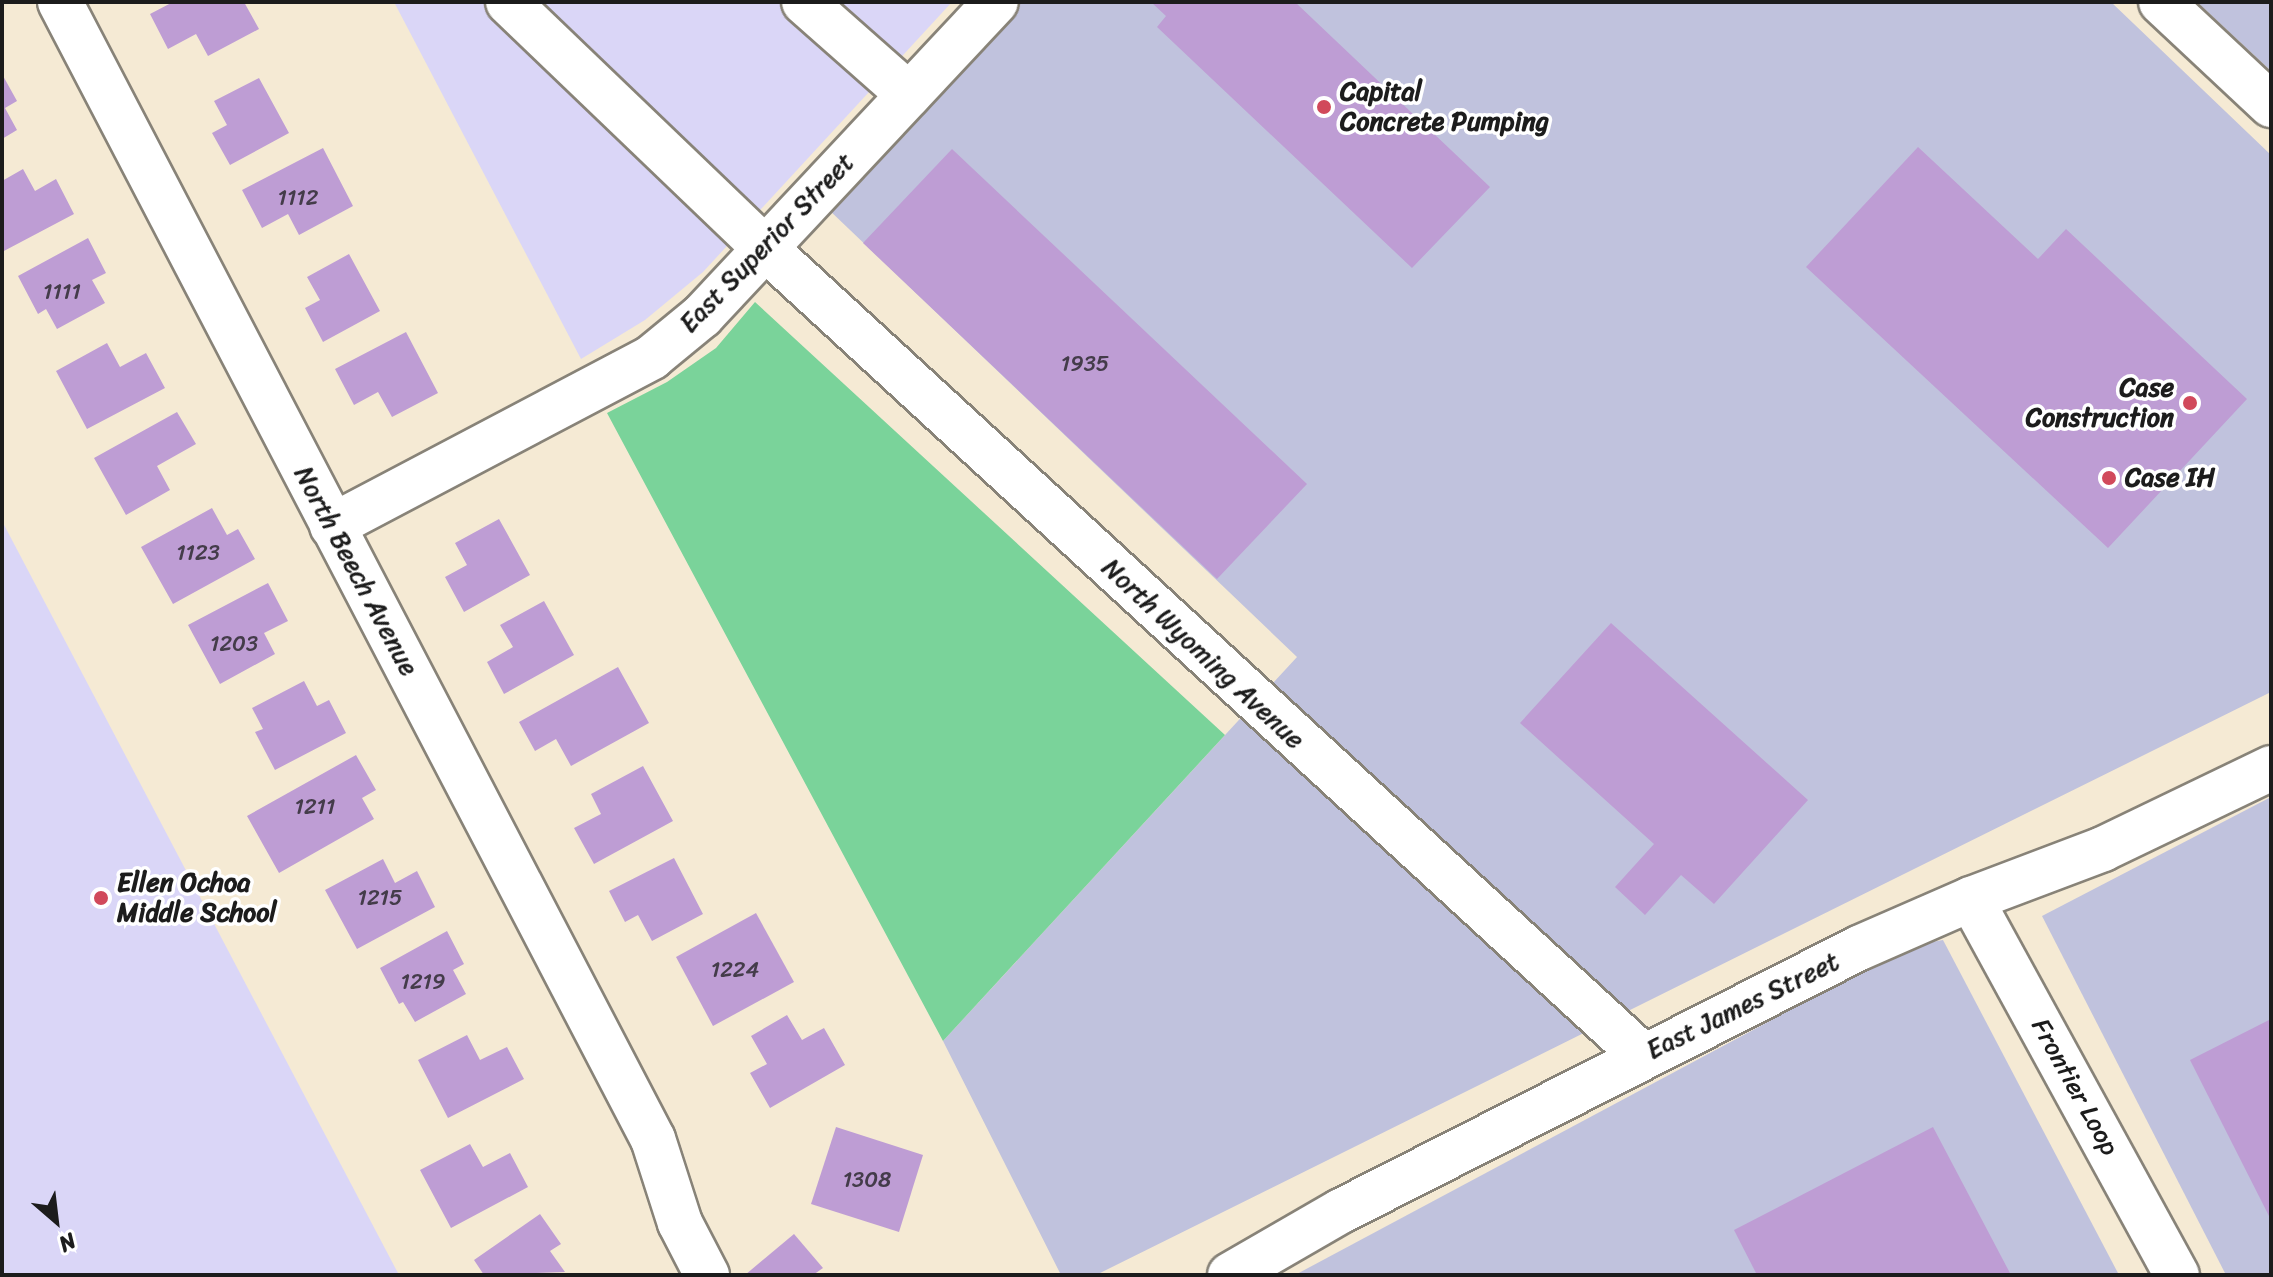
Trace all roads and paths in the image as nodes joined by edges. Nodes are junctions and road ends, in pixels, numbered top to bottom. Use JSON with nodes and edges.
{"nodes":[{"id":1,"x":60,"y":2,"type":"edge"},
{"id":2,"x":508,"y":2,"type":"edge"},
{"id":3,"x":804,"y":2,"type":"edge"},
{"id":4,"x":996,"y":2,"type":"edge"},
{"id":5,"x":2161,"y":2,"type":"edge"},
{"id":6,"x":909,"y":95,"type":"junction"},
{"id":7,"x":2271,"y":105,"type":"edge"},
{"id":8,"x":766,"y":249,"type":"junction"},
{"id":9,"x":332,"y":526,"type":"junction"},
{"id":10,"x":2271,"y":768,"type":"edge"},
{"id":11,"x":1971,"y":899,"type":"junction"},
{"id":12,"x":1643,"y":1056,"type":"junction"},
{"id":13,"x":707,"y":1275,"type":"edge"},
{"id":14,"x":1230,"y":1275,"type":"edge"},
{"id":15,"x":2177,"y":1275,"type":"edge"}],
"edges":[{"from":1,"to":9,"type":"street","name":"North Beech Avenue"},
{"from":2,"to":8,"type":"street","name":"North Wyoming Avenue"},
{"from":3,"to":6,"type":"street"},
{"from":4,"to":6,"type":"street","name":"East Superior Street"},
{"from":5,"to":7,"type":"street"},
{"from":6,"to":8,"type":"street","name":"East Superior Street"},
{"from":8,"to":9,"type":"street","name":"East Superior Street"},
{"from":8,"to":12,"type":"street","name":"North Wyoming Avenue"},
{"from":9,"to":13,"type":"street","name":"North Beech Avenue"},
{"from":10,"to":11,"type":"street","name":"East James Street"},
{"from":11,"to":12,"type":"street","name":"East James Street"},
{"from":11,"to":15,"type":"street","name":"Frontier Loop"},
{"from":12,"to":14,"type":"street","name":"East James Street"}]}
